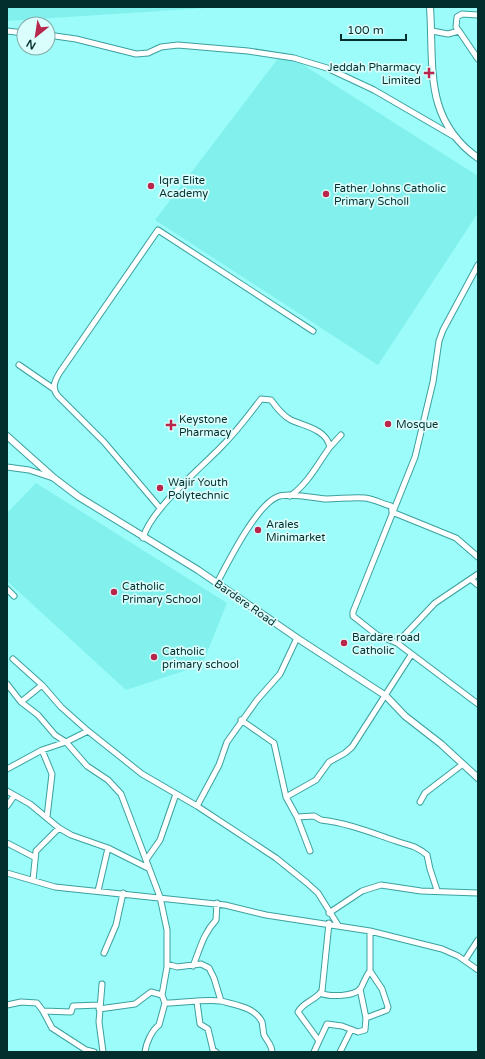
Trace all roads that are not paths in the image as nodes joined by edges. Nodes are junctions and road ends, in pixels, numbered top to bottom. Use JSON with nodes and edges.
{"nodes":[{"id":1,"x":430,"y":7,"type":"edge"},
{"id":2,"x":478,"y":15,"type":"edge"},
{"id":3,"x":432,"y":31,"type":"junction"},
{"id":4,"x":459,"y":31,"type":"junction"},
{"id":5,"x":56,"y":36,"type":"edge"},
{"id":6,"x":478,"y":59,"type":"edge"},
{"id":7,"x":455,"y":137,"type":"junction"},
{"id":8,"x":478,"y":158,"type":"edge"},
{"id":9,"x":478,"y":265,"type":"edge"},
{"id":10,"x":312,"y":331,"type":"dead end"},
{"id":11,"x":19,"y":365,"type":"dead end"},
{"id":12,"x":54,"y":388,"type":"junction"},
{"id":13,"x":7,"y":436,"type":"edge"},
{"id":14,"x":341,"y":436,"type":"dead end"},
{"id":15,"x":330,"y":447,"type":"junction"},
{"id":16,"x":7,"y":468,"type":"edge"},
{"id":17,"x":54,"y":478,"type":"junction"},
{"id":18,"x":290,"y":496,"type":"junction"},
{"id":19,"x":160,"y":508,"type":"junction"},
{"id":20,"x":392,"y":512,"type":"junction"},
{"id":21,"x":143,"y":538,"type":"junction"},
{"id":22,"x":478,"y":557,"type":"edge"},
{"id":23,"x":478,"y":574,"type":"edge"},
{"id":24,"x":472,"y":580,"type":"junction"},
{"id":25,"x":217,"y":583,"type":"junction"},
{"id":26,"x":478,"y":585,"type":"edge"},
{"id":27,"x":7,"y":589,"type":"edge"},
{"id":28,"x":14,"y":596,"type":"dead end"},
{"id":29,"x":297,"y":638,"type":"junction"},
{"id":30,"x":397,"y":643,"type":"junction"},
{"id":31,"x":411,"y":655,"type":"junction"},
{"id":32,"x":13,"y":659,"type":"dead end"},
{"id":33,"x":7,"y":684,"type":"edge"},
{"id":34,"x":42,"y":685,"type":"junction"},
{"id":35,"x":386,"y":696,"type":"junction"},
{"id":36,"x":21,"y":702,"type":"junction"},
{"id":37,"x":478,"y":704,"type":"edge"},
{"id":38,"x":241,"y":720,"type":"junction"},
{"id":39,"x":88,"y":731,"type":"junction"},
{"id":40,"x":66,"y":742,"type":"junction"},
{"id":41,"x":42,"y":750,"type":"junction"},
{"id":42,"x":463,"y":764,"type":"junction"},
{"id":43,"x":7,"y":769,"type":"edge"},
{"id":44,"x":478,"y":778,"type":"edge"},
{"id":45,"x":7,"y":791,"type":"edge"},
{"id":46,"x":176,"y":794,"type":"junction"},
{"id":47,"x":14,"y":796,"type":"junction"},
{"id":48,"x":286,"y":798,"type":"junction"},
{"id":49,"x":420,"y":802,"type":"dead end"},
{"id":50,"x":7,"y":806,"type":"edge"},
{"id":51,"x":197,"y":806,"type":"junction"},
{"id":52,"x":47,"y":817,"type":"junction"},
{"id":53,"x":297,"y":817,"type":"junction"},
{"id":54,"x":59,"y":828,"type":"junction"},
{"id":55,"x":7,"y":844,"type":"edge"},
{"id":56,"x":108,"y":848,"type":"junction"},
{"id":57,"x":310,"y":851,"type":"dead end"},
{"id":58,"x":34,"y":857,"type":"junction"},
{"id":59,"x":146,"y":860,"type":"junction"},
{"id":60,"x":148,"y":868,"type":"junction"},
{"id":61,"x":7,"y":873,"type":"edge"},
{"id":62,"x":33,"y":880,"type":"junction"},
{"id":63,"x":437,"y":890,"type":"junction"},
{"id":64,"x":98,"y":891,"type":"junction"},
{"id":65,"x":123,"y":893,"type":"junction"},
{"id":66,"x":478,"y":893,"type":"edge"},
{"id":67,"x":160,"y":897,"type":"junction"},
{"id":68,"x":217,"y":903,"type":"junction"},
{"id":69,"x":329,"y":913,"type":"junction"},
{"id":70,"x":329,"y":924,"type":"junction"},
{"id":71,"x":338,"y":925,"type":"junction"},
{"id":72,"x":370,"y":931,"type":"junction"},
{"id":73,"x":478,"y":940,"type":"edge"},
{"id":74,"x":104,"y":953,"type":"dead end"},
{"id":75,"x":465,"y":960,"type":"junction"},
{"id":76,"x":167,"y":964,"type":"junction"},
{"id":77,"x":193,"y":966,"type":"junction"},
{"id":78,"x":478,"y":970,"type":"edge"},
{"id":79,"x":370,"y":971,"type":"junction"},
{"id":80,"x":102,"y":984,"type":"dead end"},
{"id":81,"x":360,"y":989,"type":"junction"},
{"id":82,"x":320,"y":993,"type":"junction"},
{"id":83,"x":162,"y":995,"type":"junction"},
{"id":84,"x":221,"y":1001,"type":"junction"},
{"id":85,"x":197,"y":1002,"type":"junction"},
{"id":86,"x":165,"y":1003,"type":"junction"},
{"id":87,"x":7,"y":1005,"type":"edge"},
{"id":88,"x":100,"y":1007,"type":"junction"},
{"id":89,"x":43,"y":1010,"type":"junction"},
{"id":90,"x":366,"y":1018,"type":"junction"},
{"id":91,"x":351,"y":1030,"type":"junction"},
{"id":92,"x":319,"y":1041,"type":"junction"},
{"id":93,"x":94,"y":1052,"type":"edge"},
{"id":94,"x":103,"y":1052,"type":"edge"},
{"id":95,"x":145,"y":1052,"type":"edge"},
{"id":96,"x":216,"y":1052,"type":"edge"},
{"id":97,"x":272,"y":1052,"type":"edge"},
{"id":98,"x":314,"y":1052,"type":"edge"},
{"id":99,"x":340,"y":1052,"type":"edge"}],
"edges":[{"from":1,"to":3,"type":"street"},
{"from":2,"to":4,"type":"street"},
{"from":3,"to":4,"type":"street"},
{"from":3,"to":7,"type":"street"},
{"from":4,"to":6,"type":"street"},
{"from":5,"to":7,"type":"street"},
{"from":7,"to":8,"type":"street"},
{"from":9,"to":20,"type":"street"},
{"from":10,"to":12,"type":"street"},
{"from":11,"to":12,"type":"street"},
{"from":12,"to":19,"type":"street"},
{"from":13,"to":17,"type":"street","name":"Bardere Road"},
{"from":14,"to":15,"type":"street"},
{"from":15,"to":18,"type":"street"},
{"from":15,"to":19,"type":"street"},
{"from":16,"to":17,"type":"street"},
{"from":17,"to":21,"type":"street","name":"Bardere Road"},
{"from":18,"to":20,"type":"street"},
{"from":18,"to":25,"type":"street"},
{"from":19,"to":21,"type":"street"},
{"from":20,"to":22,"type":"street"},
{"from":20,"to":30,"type":"street"},
{"from":21,"to":25,"type":"street","name":"Bardere Road"},
{"from":23,"to":24,"type":"street"},
{"from":24,"to":26,"type":"street"},
{"from":24,"to":30,"type":"street"},
{"from":25,"to":29,"type":"street","name":"Bardere Road"},
{"from":27,"to":28,"type":"street"},
{"from":29,"to":35,"type":"street","name":"Bardere Road"},
{"from":29,"to":38,"type":"street"},
{"from":30,"to":31,"type":"street"},
{"from":31,"to":35,"type":"street"},
{"from":31,"to":37,"type":"street"},
{"from":32,"to":34,"type":"street"},
{"from":33,"to":36,"type":"street"},
{"from":34,"to":36,"type":"street"},
{"from":34,"to":39,"type":"street"},
{"from":35,"to":42,"type":"street","name":"Bardere Road"},
{"from":35,"to":48,"type":"street"},
{"from":36,"to":40,"type":"street"},
{"from":38,"to":48,"type":"street"},
{"from":38,"to":51,"type":"street"},
{"from":39,"to":40,"type":"street"},
{"from":39,"to":46,"type":"street"},
{"from":40,"to":41,"type":"street"},
{"from":40,"to":59,"type":"street"},
{"from":41,"to":43,"type":"street"},
{"from":41,"to":52,"type":"street"},
{"from":42,"to":44,"type":"street","name":"Bardere Road"},
{"from":42,"to":49,"type":"street"},
{"from":45,"to":47,"type":"street"},
{"from":46,"to":51,"type":"street"},
{"from":46,"to":59,"type":"street"},
{"from":47,"to":50,"type":"street"},
{"from":47,"to":52,"type":"street"},
{"from":48,"to":53,"type":"street"},
{"from":51,"to":69,"type":"street"},
{"from":52,"to":54,"type":"street"},
{"from":53,"to":57,"type":"street"},
{"from":53,"to":63,"type":"street"},
{"from":54,"to":56,"type":"street"},
{"from":54,"to":58,"type":"street"},
{"from":55,"to":58,"type":"street"},
{"from":56,"to":60,"type":"street"},
{"from":56,"to":64,"type":"street"},
{"from":58,"to":62,"type":"street"},
{"from":59,"to":60,"type":"street"},
{"from":60,"to":67,"type":"street"},
{"from":61,"to":62,"type":"street"},
{"from":62,"to":64,"type":"street"},
{"from":63,"to":66,"type":"street"},
{"from":63,"to":69,"type":"street"},
{"from":64,"to":65,"type":"street"},
{"from":65,"to":67,"type":"street"},
{"from":65,"to":74,"type":"street"},
{"from":67,"to":68,"type":"street"},
{"from":67,"to":76,"type":"street"},
{"from":68,"to":70,"type":"street"},
{"from":68,"to":77,"type":"street"},
{"from":69,"to":71,"type":"street"},
{"from":70,"to":71,"type":"street"},
{"from":70,"to":82,"type":"street"},
{"from":71,"to":72,"type":"street"},
{"from":72,"to":75,"type":"street"},
{"from":72,"to":79,"type":"street"},
{"from":73,"to":75,"type":"street"},
{"from":75,"to":78,"type":"street"},
{"from":76,"to":77,"type":"street"},
{"from":76,"to":83,"type":"street"},
{"from":77,"to":84,"type":"street"},
{"from":79,"to":81,"type":"street"},
{"from":79,"to":90,"type":"street"},
{"from":80,"to":88,"type":"street"},
{"from":81,"to":82,"type":"street"},
{"from":81,"to":90,"type":"street"},
{"from":82,"to":92,"type":"street"},
{"from":83,"to":86,"type":"street"},
{"from":83,"to":88,"type":"street"},
{"from":84,"to":85,"type":"street"},
{"from":84,"to":97,"type":"street"},
{"from":85,"to":86,"type":"street"},
{"from":85,"to":96,"type":"street"},
{"from":86,"to":95,"type":"street"},
{"from":87,"to":89,"type":"street"},
{"from":88,"to":89,"type":"street"},
{"from":88,"to":94,"type":"street"},
{"from":89,"to":93,"type":"street"},
{"from":90,"to":91,"type":"street"},
{"from":91,"to":92,"type":"street"},
{"from":91,"to":99,"type":"street"},
{"from":92,"to":98,"type":"street"}]}
